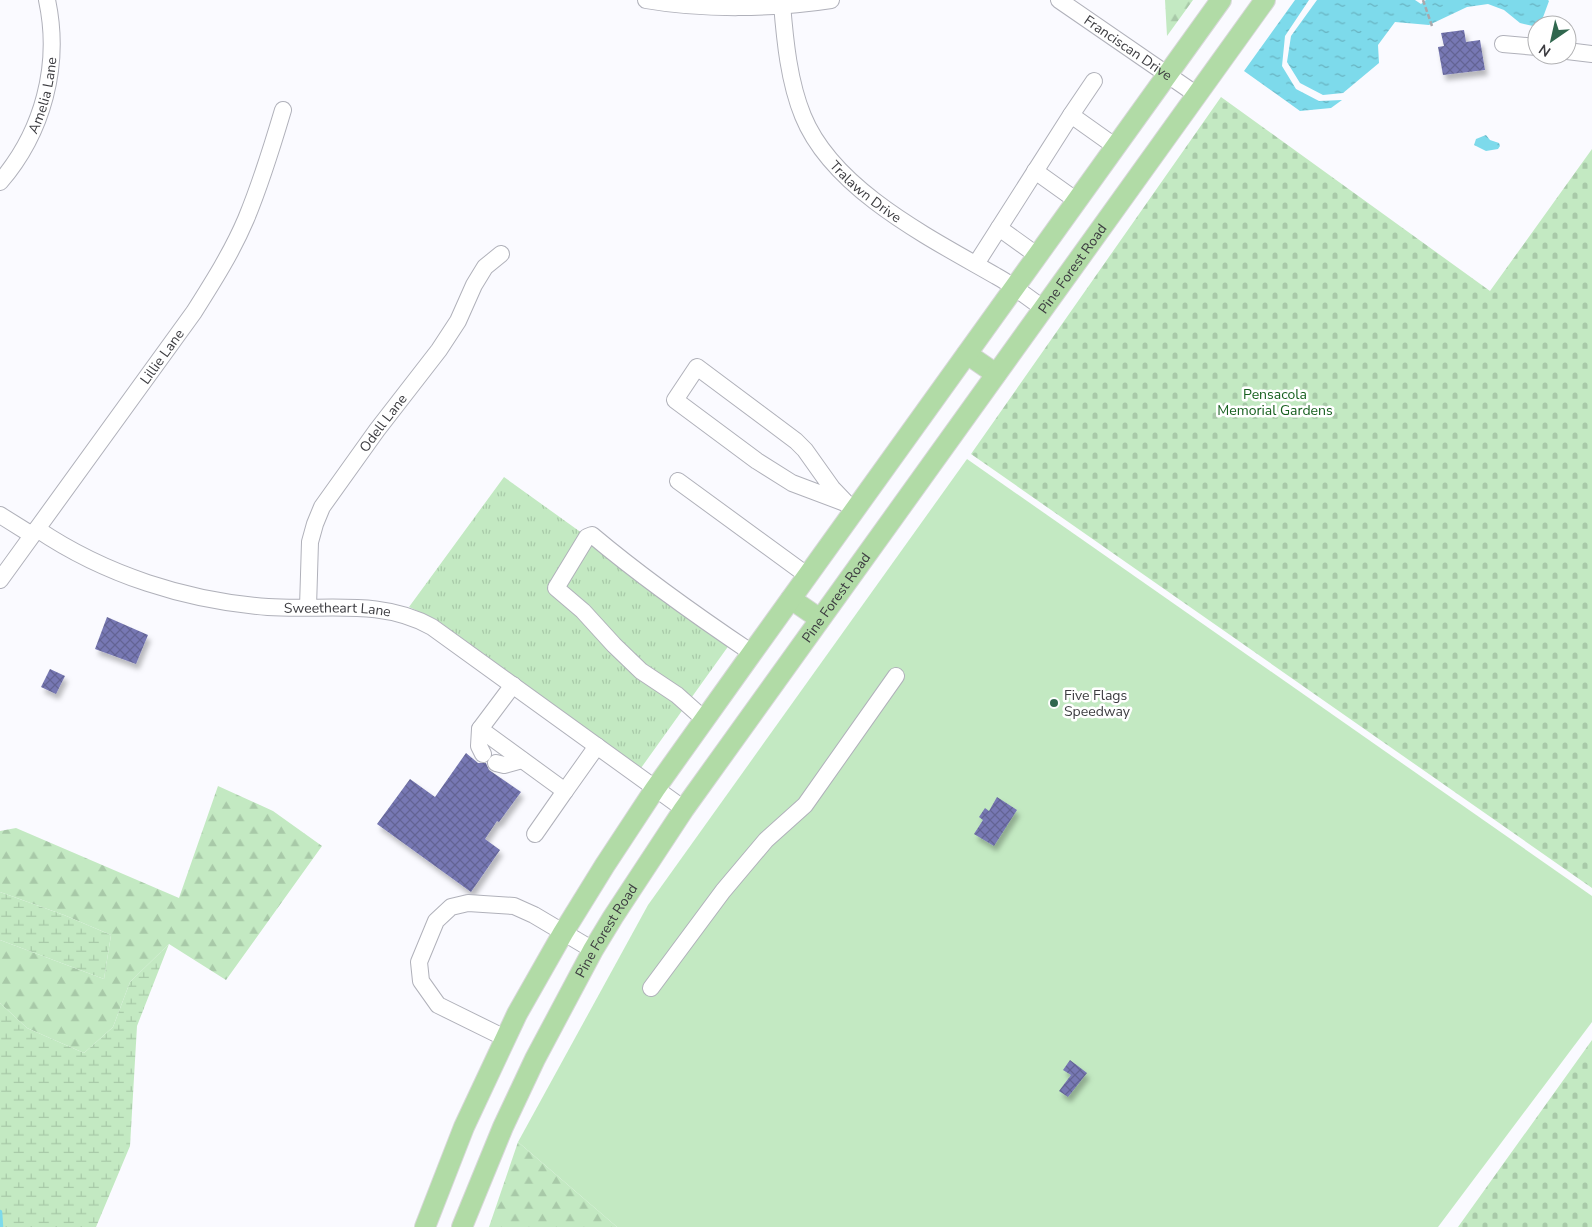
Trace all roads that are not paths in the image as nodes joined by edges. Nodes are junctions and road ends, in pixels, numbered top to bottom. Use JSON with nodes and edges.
{"nodes":[{"id":1,"x":47,"y":0,"type":"edge"},
{"id":2,"x":646,"y":0,"type":"edge"},
{"id":3,"x":831,"y":0,"type":"edge"},
{"id":4,"x":1060,"y":0,"type":"edge"},
{"id":5,"x":1221,"y":0,"type":"edge"},
{"id":6,"x":1265,"y":0,"type":"edge"},
{"id":7,"x":782,"y":4,"type":"junction"},
{"id":8,"x":1503,"y":44,"type":"dead end"},
{"id":9,"x":1527,"y":47,"type":"edge"},
{"id":10,"x":1577,"y":52,"type":"edge"},
{"id":11,"x":1592,"y":54,"type":"edge"},
{"id":12,"x":1168,"y":74,"type":"junction"},
{"id":13,"x":1094,"y":81,"type":"dead end"},
{"id":14,"x":1197,"y":95,"type":"junction"},
{"id":15,"x":283,"y":110,"type":"dead end"},
{"id":16,"x":1071,"y":115,"type":"junction"},
{"id":17,"x":1116,"y":147,"type":"junction"},
{"id":18,"x":1035,"y":171,"type":"junction"},
{"id":19,"x":0,"y":182,"type":"edge"},
{"id":20,"x":1077,"y":201,"type":"junction"},
{"id":21,"x":999,"y":228,"type":"junction"},
{"id":22,"x":501,"y":254,"type":"dead end"},
{"id":23,"x":1038,"y":256,"type":"junction"},
{"id":24,"x":976,"y":264,"type":"junction"},
{"id":25,"x":1015,"y":288,"type":"junction"},
{"id":26,"x":1043,"y":308,"type":"junction"},
{"id":27,"x":967,"y":354,"type":"junction"},
{"id":28,"x":996,"y":374,"type":"junction"},
{"id":29,"x":678,"y":481,"type":"dead end"},
{"id":30,"x":850,"y":507,"type":"junction"},
{"id":31,"x":0,"y":515,"type":"edge"},
{"id":32,"x":35,"y":532,"type":"junction"},
{"id":33,"x":808,"y":576,"type":"junction"},
{"id":34,"x":0,"y":580,"type":"edge"},
{"id":35,"x":792,"y":599,"type":"junction"},
{"id":36,"x":308,"y":607,"type":"junction"},
{"id":37,"x":820,"y":619,"type":"junction"},
{"id":38,"x":752,"y":654,"type":"junction"},
{"id":39,"x":896,"y":676,"type":"dead end"},
{"id":40,"x":513,"y":686,"type":"junction"},
{"id":41,"x":705,"y":720,"type":"junction"},
{"id":42,"x":480,"y":729,"type":"junction"},
{"id":43,"x":603,"y":750,"type":"junction"},
{"id":44,"x":522,"y":760,"type":"junction"},
{"id":45,"x":655,"y":789,"type":"junction"},
{"id":46,"x":565,"y":791,"type":"junction"},
{"id":47,"x":684,"y":809,"type":"junction"},
{"id":48,"x":534,"y":834,"type":"dead end"},
{"id":49,"x":563,"y":933,"type":"junction"},
{"id":50,"x":593,"y":950,"type":"junction"},
{"id":51,"x":651,"y":988,"type":"dead end"},
{"id":52,"x":505,"y":1038,"type":"junction"},
{"id":53,"x":425,"y":1227,"type":"edge"},
{"id":54,"x":462,"y":1227,"type":"edge"}],
"edges":[{"from":1,"to":19,"type":"street","name":"Amelia Lane"},
{"from":2,"to":7,"type":"street"},
{"from":3,"to":7,"type":"street"},
{"from":4,"to":12,"type":"street","name":"Franciscan Drive"},
{"from":5,"to":12,"type":"main road"},
{"from":6,"to":14,"type":"main road","name":"Pine Forest Road"},
{"from":7,"to":24,"type":"street","name":"Tralawn Drive"},
{"from":8,"to":9,"type":"street"},
{"from":10,"to":11,"type":"street"},
{"from":12,"to":14,"type":"street","name":"Franciscan Drive"},
{"from":12,"to":17,"type":"main road"},
{"from":13,"to":16,"type":"street"},
{"from":14,"to":26,"type":"main road","name":"Pine Forest Road"},
{"from":15,"to":32,"type":"street","name":"Lillie Lane"},
{"from":16,"to":17,"type":"street"},
{"from":16,"to":18,"type":"street"},
{"from":17,"to":20,"type":"main road"},
{"from":18,"to":20,"type":"street"},
{"from":18,"to":21,"type":"street"},
{"from":20,"to":23,"type":"main road"},
{"from":21,"to":23,"type":"street"},
{"from":21,"to":24,"type":"street"},
{"from":22,"to":36,"type":"street","name":"Odell Lane"},
{"from":23,"to":25,"type":"main road"},
{"from":24,"to":25,"type":"street","name":"Tralawn Drive"},
{"from":25,"to":26,"type":"street","name":"Tralawn Drive"},
{"from":25,"to":27,"type":"main road"},
{"from":26,"to":28,"type":"main road","name":"Pine Forest Road"},
{"from":27,"to":28,"type":"main road"},
{"from":27,"to":30,"type":"main road"},
{"from":28,"to":37,"type":"main road","name":"Pine Forest Road"},
{"from":29,"to":33,"type":"street"},
{"from":30,"to":30,"type":"street"},
{"from":30,"to":33,"type":"main road"},
{"from":31,"to":32,"type":"street","name":"Sweetheart Lane"},
{"from":32,"to":34,"type":"street","name":"Lillie Lane"},
{"from":32,"to":36,"type":"street","name":"Sweetheart Lane"},
{"from":33,"to":35,"type":"main road"},
{"from":35,"to":37,"type":"main road"},
{"from":35,"to":38,"type":"main road"},
{"from":36,"to":40,"type":"street","name":"Sweetheart Lane"},
{"from":37,"to":47,"type":"main road","name":"Pine Forest Road"},
{"from":38,"to":41,"type":"main road"},
{"from":38,"to":41,"type":"street"},
{"from":39,"to":51,"type":"street"},
{"from":40,"to":42,"type":"street"},
{"from":40,"to":43,"type":"street","name":"Sweetheart Lane"},
{"from":41,"to":45,"type":"main road"},
{"from":42,"to":44,"type":"street"},
{"from":42,"to":44,"type":"street"},
{"from":43,"to":45,"type":"street","name":"Sweetheart Lane"},
{"from":43,"to":46,"type":"street"},
{"from":44,"to":46,"type":"street"},
{"from":45,"to":47,"type":"street","name":"Sweetheart Lane"},
{"from":45,"to":49,"type":"main road"},
{"from":46,"to":48,"type":"street"},
{"from":47,"to":50,"type":"main road","name":"Pine Forest Road"},
{"from":49,"to":50,"type":"street"},
{"from":49,"to":52,"type":"main road"},
{"from":49,"to":52,"type":"street"},
{"from":50,"to":54,"type":"main road","name":"Pine Forest Road"},
{"from":52,"to":53,"type":"main road"}]}
